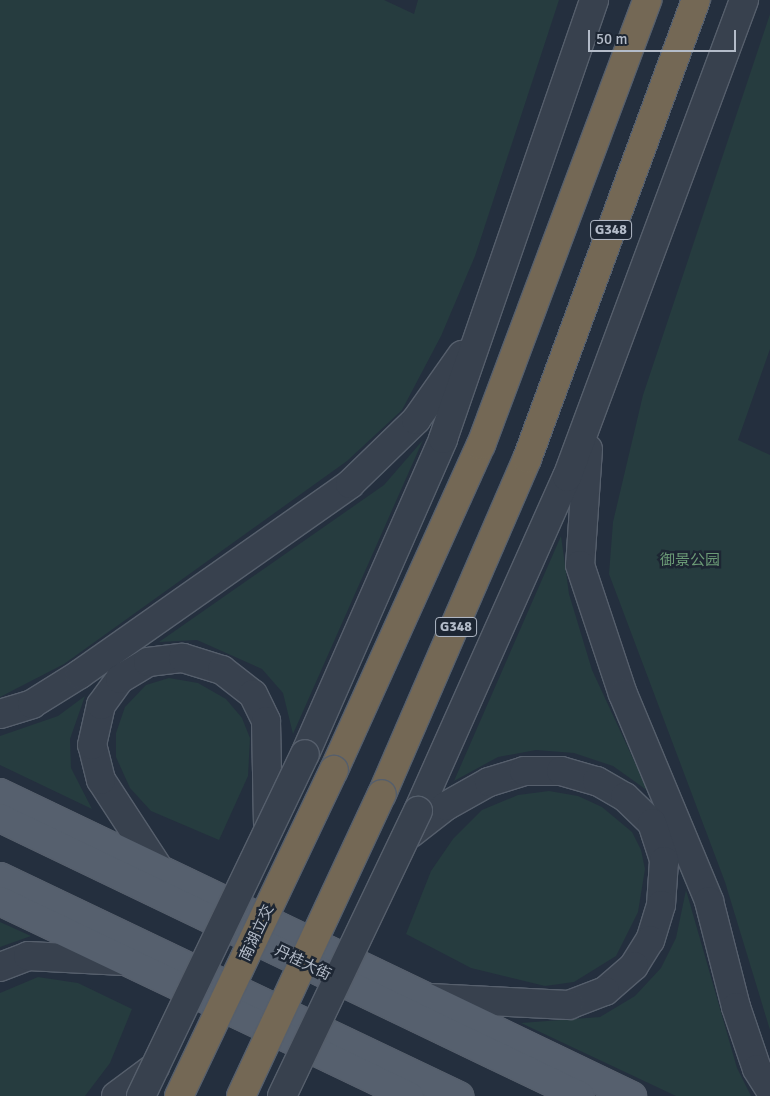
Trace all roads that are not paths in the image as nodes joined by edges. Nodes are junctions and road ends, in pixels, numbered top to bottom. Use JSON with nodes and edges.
{"nodes":[{"id":1,"x":594,"y":0,"type":"edge"},
{"id":2,"x":647,"y":0,"type":"edge"},
{"id":3,"x":696,"y":0,"type":"edge"},
{"id":4,"x":739,"y":7,"type":"edge"},
{"id":5,"x":493,"y":299,"type":"junction"},
{"id":6,"x":595,"y":400,"type":"junction"},
{"id":7,"x":0,"y":714,"type":"edge"},
{"id":8,"x":0,"y":793,"type":"edge"},
{"id":9,"x":0,"y":818,"type":"edge"},
{"id":10,"x":268,"y":830,"type":"junction"},
{"id":11,"x":405,"y":838,"type":"junction"},
{"id":12,"x":159,"y":870,"type":"junction"},
{"id":13,"x":0,"y":877,"type":"edge"},
{"id":14,"x":0,"y":901,"type":"edge"},
{"id":15,"x":126,"y":961,"type":"junction"},
{"id":16,"x":0,"y":968,"type":"edge"},
{"id":17,"x":427,"y":998,"type":"junction"},
{"id":18,"x":155,"y":1067,"type":"junction"},
{"id":19,"x":770,"y":1090,"type":"edge"},
{"id":20,"x":404,"y":1095,"type":"edge"},
{"id":21,"x":116,"y":1096,"type":"edge"},
{"id":22,"x":142,"y":1096,"type":"edge"},
{"id":23,"x":180,"y":1096,"type":"edge"},
{"id":24,"x":240,"y":1096,"type":"edge"},
{"id":25,"x":282,"y":1096,"type":"edge"},
{"id":26,"x":459,"y":1096,"type":"edge"},
{"id":27,"x":580,"y":1096,"type":"edge"},
{"id":28,"x":632,"y":1096,"type":"edge"}],
"edges":[{"from":1,"to":5,"type":"street"},
{"from":2,"to":23,"type":"highway","name":"南湖立交","bridge":true},
{"from":3,"to":24,"type":"highway","number":"G348","bridge":true},
{"from":4,"to":6,"type":"street"},
{"from":5,"to":7,"type":"street"},
{"from":5,"to":10,"type":"street","bridge":true},
{"from":6,"to":11,"type":"street","bridge":true},
{"from":6,"to":19,"type":"street"},
{"from":8,"to":12,"type":"main road"},
{"from":9,"to":27,"type":"main road","name":"丹桂大街"},
{"from":10,"to":12,"type":"street"},
{"from":10,"to":18,"type":"street","bridge":true},
{"from":11,"to":17,"type":"street"},
{"from":11,"to":25,"type":"street","bridge":true},
{"from":12,"to":17,"type":"main road"},
{"from":13,"to":26,"type":"main road"},
{"from":14,"to":15,"type":"main road"},
{"from":15,"to":16,"type":"street"},
{"from":15,"to":20,"type":"main road"},
{"from":17,"to":28,"type":"main road"},
{"from":18,"to":21,"type":"street"},
{"from":18,"to":22,"type":"street","bridge":true}]}
